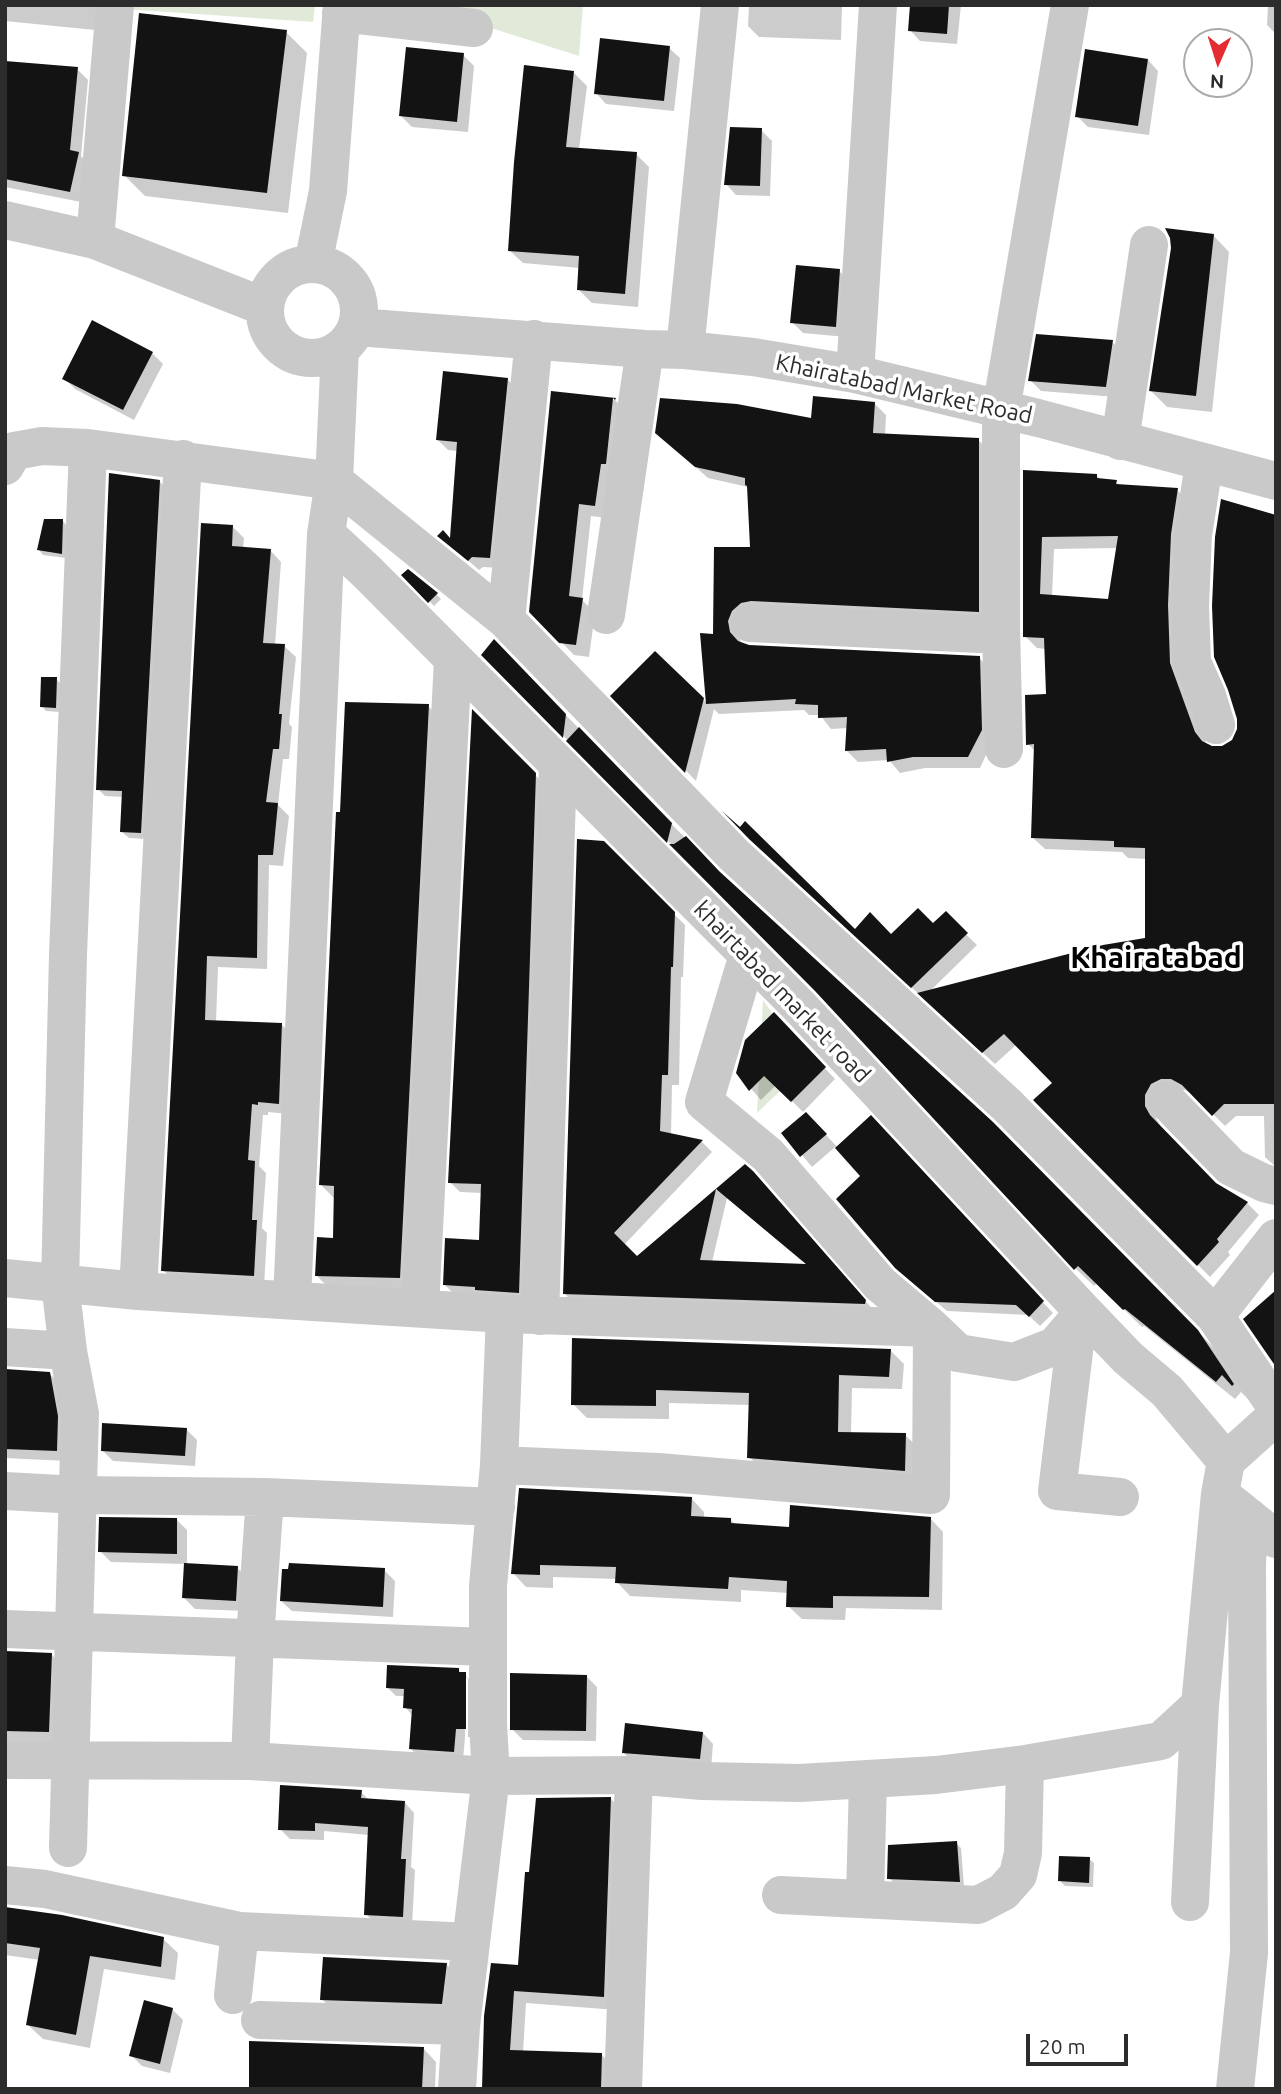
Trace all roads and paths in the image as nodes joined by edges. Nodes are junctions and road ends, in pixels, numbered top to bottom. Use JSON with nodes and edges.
{"nodes":[{"id":1,"x":115,"y":5,"type":"edge"},
{"id":2,"x":720,"y":5,"type":"edge"},
{"id":3,"x":878,"y":5,"type":"edge"},
{"id":4,"x":1070,"y":5,"type":"edge"},
{"id":5,"x":342,"y":9,"type":"edge"},
{"id":6,"x":474,"y":28,"type":"dead end"},
{"id":7,"x":5,"y":220,"type":"edge"},
{"id":8,"x":95,"y":240,"type":"junction"},
{"id":9,"x":1149,"y":245,"type":"dead end"},
{"id":10,"x":313,"y":264,"type":"junction"},
{"id":11,"x":265,"y":307,"type":"junction"},
{"id":12,"x":348,"y":338,"type":"junction"},
{"id":13,"x":534,"y":339,"type":"junction"},
{"id":14,"x":645,"y":349,"type":"junction"},
{"id":15,"x":685,"y":350,"type":"junction"},
{"id":16,"x":855,"y":374,"type":"junction"},
{"id":17,"x":1001,"y":410,"type":"junction"},
{"id":18,"x":1120,"y":441,"type":"junction"},
{"id":19,"x":88,"y":448,"type":"junction"},
{"id":20,"x":184,"y":459,"type":"junction"},
{"id":21,"x":1204,"y":464,"type":"junction"},
{"id":22,"x":5,"y":466,"type":"edge"},
{"id":23,"x":334,"y":481,"type":"junction"},
{"id":24,"x":1276,"y":481,"type":"edge"},
{"id":25,"x":327,"y":534,"type":"junction"},
{"id":26,"x":606,"y":615,"type":"dead end"},
{"id":27,"x":506,"y":620,"type":"junction"},
{"id":28,"x":750,"y":623,"type":"dead end"},
{"id":29,"x":1002,"y":635,"type":"junction"},
{"id":30,"x":453,"y":659,"type":"junction"},
{"id":31,"x":1216,"y":725,"type":"dead end"},
{"id":32,"x":1004,"y":749,"type":"dead end"},
{"id":33,"x":558,"y":765,"type":"junction"},
{"id":34,"x":748,"y":956,"type":"junction"},
{"id":35,"x":1166,"y":1100,"type":"dead end"},
{"id":36,"x":1276,"y":1186,"type":"edge"},
{"id":37,"x":1276,"y":1238,"type":"edge"},
{"id":38,"x":5,"y":1278,"type":"edge"},
{"id":39,"x":60,"y":1283,"type":"junction"},
{"id":40,"x":138,"y":1291,"type":"junction"},
{"id":41,"x":292,"y":1300,"type":"junction"},
{"id":42,"x":420,"y":1308,"type":"junction"},
{"id":43,"x":523,"y":1315,"type":"junction"},
{"id":44,"x":1080,"y":1315,"type":"junction"},
{"id":45,"x":1216,"y":1316,"type":"junction"},
{"id":46,"x":932,"y":1328,"type":"junction"},
{"id":47,"x":5,"y":1347,"type":"edge"},
{"id":48,"x":68,"y":1351,"type":"junction"},
{"id":49,"x":1274,"y":1418,"type":"edge"},
{"id":50,"x":499,"y":1465,"type":"junction"},
{"id":51,"x":5,"y":1491,"type":"edge"},
{"id":52,"x":78,"y":1495,"type":"junction"},
{"id":53,"x":265,"y":1497,"type":"junction"},
{"id":54,"x":1120,"y":1497,"type":"dead end"},
{"id":55,"x":1243,"y":1503,"type":"edge"},
{"id":56,"x":496,"y":1507,"type":"junction"},
{"id":57,"x":5,"y":1629,"type":"edge"},
{"id":58,"x":74,"y":1632,"type":"junction"},
{"id":59,"x":255,"y":1638,"type":"junction"},
{"id":60,"x":488,"y":1647,"type":"junction"},
{"id":61,"x":1200,"y":1705,"type":"junction"},
{"id":62,"x":5,"y":1760,"type":"edge"},
{"id":63,"x":71,"y":1761,"type":"junction"},
{"id":64,"x":250,"y":1761,"type":"junction"},
{"id":65,"x":1025,"y":1764,"type":"junction"},
{"id":66,"x":634,"y":1775,"type":"junction"},
{"id":67,"x":491,"y":1776,"type":"junction"},
{"id":68,"x":868,"y":1779,"type":"junction"},
{"id":69,"x":68,"y":1847,"type":"dead end"},
{"id":70,"x":5,"y":1885,"type":"edge"},
{"id":71,"x":781,"y":1895,"type":"dead end"},
{"id":72,"x":865,"y":1899,"type":"junction"},
{"id":73,"x":1190,"y":1902,"type":"dead end"},
{"id":74,"x":240,"y":1931,"type":"junction"},
{"id":75,"x":471,"y":1942,"type":"junction"},
{"id":76,"x":461,"y":2026,"type":"junction"},
{"id":77,"x":457,"y":2089,"type":"edge"},
{"id":78,"x":623,"y":2089,"type":"edge"},
{"id":79,"x":1235,"y":2089,"type":"edge"}],
"edges":[{"from":1,"to":8,"type":"street"},
{"from":2,"to":15,"type":"street"},
{"from":3,"to":16,"type":"street"},
{"from":4,"to":17,"type":"street"},
{"from":5,"to":6,"type":"street"},
{"from":5,"to":10,"type":"street"},
{"from":7,"to":8,"type":"street"},
{"from":8,"to":11,"type":"street"},
{"from":9,"to":18,"type":"street"},
{"from":10,"to":11,"type":"street"},
{"from":10,"to":12,"type":"street"},
{"from":11,"to":12,"type":"street","name":"Khairatabad Market Road"},
{"from":12,"to":13,"type":"street","name":"Khairatabad Market Road"},
{"from":12,"to":23,"type":"street"},
{"from":13,"to":14,"type":"street","name":"Khairatabad Market Road"},
{"from":13,"to":27,"type":"street"},
{"from":14,"to":15,"type":"street","name":"Khairatabad Market Road"},
{"from":14,"to":26,"type":"street"},
{"from":15,"to":16,"type":"street","name":"Khairatabad Market Road"},
{"from":16,"to":17,"type":"street","name":"Khairatabad Market Road"},
{"from":17,"to":18,"type":"street","name":"Khairatabad Market Road"},
{"from":17,"to":29,"type":"street"},
{"from":18,"to":21,"type":"street","name":"Khairatabad Market Road"},
{"from":19,"to":20,"type":"street"},
{"from":19,"to":22,"type":"street"},
{"from":19,"to":39,"type":"street"},
{"from":20,"to":23,"type":"street"},
{"from":20,"to":40,"type":"street"},
{"from":21,"to":24,"type":"street","name":"Khairatabad Market Road"},
{"from":21,"to":31,"type":"street"},
{"from":23,"to":25,"type":"street"},
{"from":23,"to":27,"type":"street"},
{"from":25,"to":30,"type":"street","name":"khairtabad market road"},
{"from":25,"to":41,"type":"street"},
{"from":27,"to":45,"type":"street"},
{"from":28,"to":29,"type":"street"},
{"from":29,"to":32,"type":"street"},
{"from":30,"to":33,"type":"street","name":"khairtabad market road"},
{"from":30,"to":42,"type":"street"},
{"from":33,"to":34,"type":"street","name":"khairtabad market road"},
{"from":33,"to":43,"type":"street"},
{"from":34,"to":44,"type":"street","name":"khairtabad market road"},
{"from":34,"to":46,"type":"street"},
{"from":35,"to":36,"type":"street"},
{"from":37,"to":45,"type":"street"},
{"from":38,"to":39,"type":"street"},
{"from":39,"to":40,"type":"street"},
{"from":39,"to":48,"type":"street"},
{"from":40,"to":41,"type":"street"},
{"from":41,"to":42,"type":"street"},
{"from":42,"to":43,"type":"street"},
{"from":43,"to":46,"type":"street"},
{"from":43,"to":50,"type":"street"},
{"from":44,"to":46,"type":"street"},
{"from":44,"to":54,"type":"street"},
{"from":44,"to":55,"type":"street","name":"khairtabad market road"},
{"from":45,"to":49,"type":"street"},
{"from":46,"to":50,"type":"street"},
{"from":47,"to":48,"type":"street"},
{"from":48,"to":52,"type":"street"},
{"from":49,"to":55,"type":"street"},
{"from":50,"to":56,"type":"street"},
{"from":51,"to":52,"type":"street"},
{"from":52,"to":53,"type":"street"},
{"from":52,"to":58,"type":"street"},
{"from":53,"to":56,"type":"street"},
{"from":53,"to":59,"type":"street"},
{"from":55,"to":61,"type":"street"},
{"from":55,"to":79,"type":"street"},
{"from":56,"to":60,"type":"street"},
{"from":57,"to":58,"type":"street"},
{"from":58,"to":59,"type":"street"},
{"from":58,"to":63,"type":"street"},
{"from":59,"to":60,"type":"street"},
{"from":59,"to":64,"type":"street"},
{"from":60,"to":67,"type":"street"},
{"from":61,"to":65,"type":"street"},
{"from":61,"to":73,"type":"street"},
{"from":62,"to":63,"type":"street"},
{"from":63,"to":64,"type":"street"},
{"from":63,"to":69,"type":"street"},
{"from":64,"to":67,"type":"street"},
{"from":65,"to":68,"type":"street"},
{"from":65,"to":72,"type":"street"},
{"from":66,"to":67,"type":"street"},
{"from":66,"to":68,"type":"street"},
{"from":66,"to":78,"type":"street"},
{"from":67,"to":75,"type":"street"},
{"from":68,"to":72,"type":"street"},
{"from":70,"to":74,"type":"street"},
{"from":71,"to":72,"type":"street"},
{"from":74,"to":75,"type":"street"},
{"from":74,"to":76,"type":"street"},
{"from":75,"to":76,"type":"street"},
{"from":76,"to":77,"type":"street"}]}
